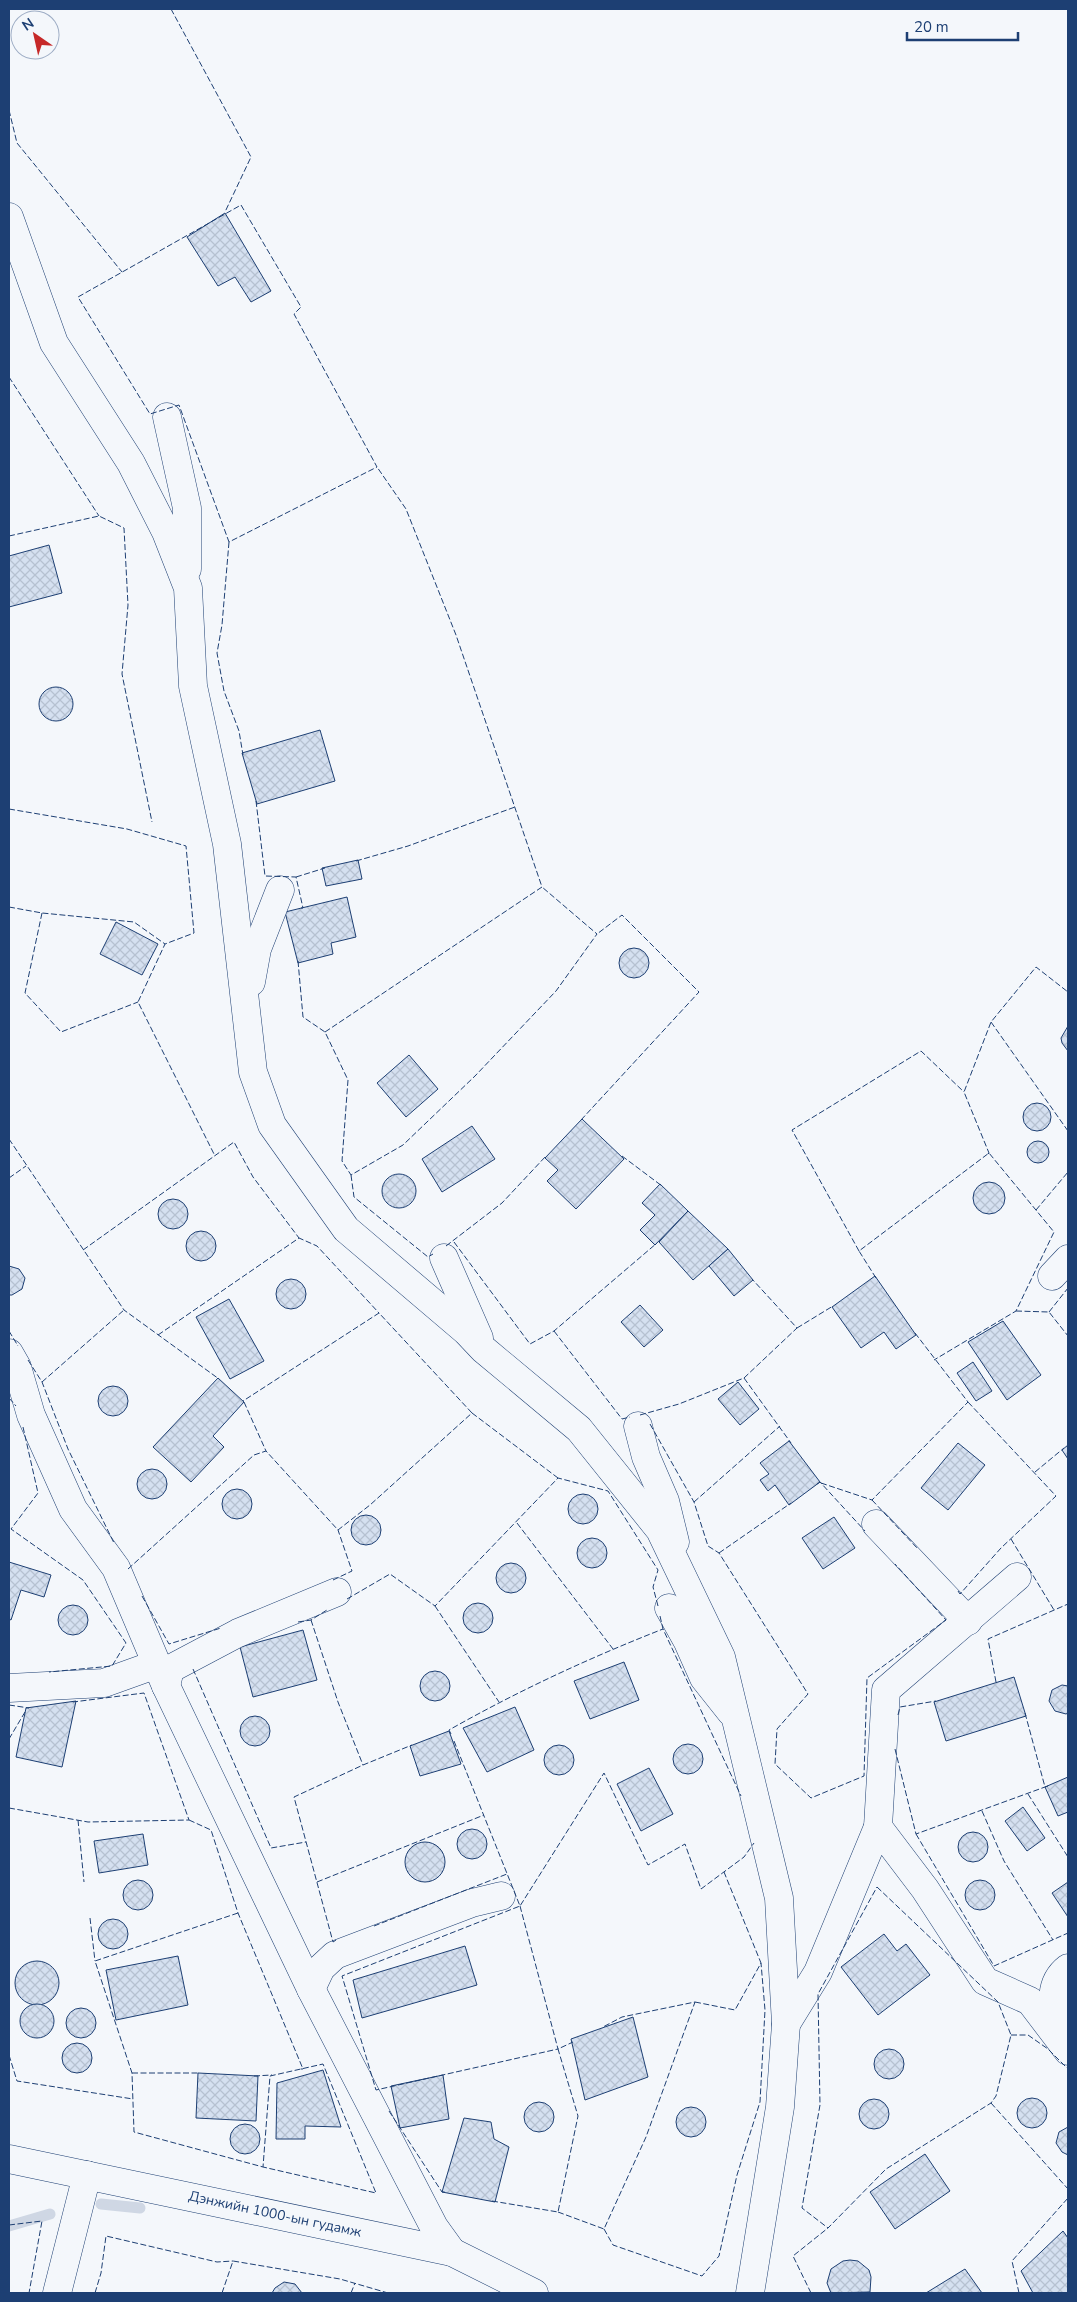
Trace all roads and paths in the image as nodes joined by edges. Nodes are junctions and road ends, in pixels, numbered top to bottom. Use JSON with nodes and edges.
{"nodes":[{"id":1,"x":9,"y":218,"type":"edge"},
{"id":2,"x":167,"y":417,"type":"dead end"},
{"id":3,"x":188,"y":588,"type":"junction"},
{"id":4,"x":280,"y":890,"type":"dead end"},
{"id":5,"x":246,"y":1011,"type":"junction"},
{"id":6,"x":444,"y":1258,"type":"dead end"},
{"id":7,"x":483,"y":1349,"type":"junction"},
{"id":8,"x":9,"y":1353,"type":"edge"},
{"id":9,"x":638,"y":1426,"type":"dead end"},
{"id":10,"x":876,"y":1524,"type":"dead end"},
{"id":11,"x":1017,"y":1578,"type":"dead end"},
{"id":12,"x":687,"y":1587,"type":"junction"},
{"id":13,"x":336,"y":1592,"type":"dead end"},
{"id":14,"x":669,"y":1608,"type":"dead end"},
{"id":15,"x":968,"y":1622,"type":"junction"},
{"id":16,"x":161,"y":1675,"type":"junction"},
{"id":17,"x":9,"y":1688,"type":"edge"},
{"id":18,"x":735,"y":1717,"type":"junction"},
{"id":19,"x":878,"y":1827,"type":"junction"},
{"id":20,"x":501,"y":1896,"type":"dead end"},
{"id":21,"x":1068,"y":1968,"type":"edge"},
{"id":22,"x":311,"y":1989,"type":"junction"},
{"id":23,"x":786,"y":2024,"type":"junction"},
{"id":24,"x":1063,"y":2044,"type":"edge"},
{"id":25,"x":9,"y":2159,"type":"edge"},
{"id":26,"x":87,"y":2175,"type":"junction"},
{"id":27,"x":452,"y":2252,"type":"junction"},
{"id":28,"x":57,"y":2293,"type":"edge"},
{"id":29,"x":534,"y":2293,"type":"edge"},
{"id":30,"x":750,"y":2293,"type":"edge"}],
"edges":[{"from":1,"to":3,"type":"street"},
{"from":2,"to":3,"type":"street"},
{"from":3,"to":5,"type":"street"},
{"from":4,"to":5,"type":"street"},
{"from":5,"to":7,"type":"street"},
{"from":6,"to":7,"type":"street"},
{"from":7,"to":12,"type":"street"},
{"from":8,"to":16,"type":"street"},
{"from":9,"to":12,"type":"street"},
{"from":10,"to":15,"type":"street"},
{"from":11,"to":15,"type":"street"},
{"from":12,"to":18,"type":"street"},
{"from":13,"to":16,"type":"street"},
{"from":14,"to":18,"type":"street"},
{"from":15,"to":19,"type":"street"},
{"from":16,"to":17,"type":"street"},
{"from":16,"to":22,"type":"street"},
{"from":18,"to":23,"type":"street"},
{"from":19,"to":23,"type":"street"},
{"from":19,"to":24,"type":"street"},
{"from":20,"to":22,"type":"street"},
{"from":21,"to":24,"type":"street"},
{"from":22,"to":27,"type":"street"},
{"from":23,"to":30,"type":"street"},
{"from":25,"to":26,"type":"street","name":"Дэнжийн 1000-ын гудамж"},
{"from":26,"to":27,"type":"street","name":"Дэнжийн 1000-ын гудамж"},
{"from":26,"to":28,"type":"street"},
{"from":27,"to":29,"type":"street","name":"Дэнжийн 1000-ын гудамж"}]}
